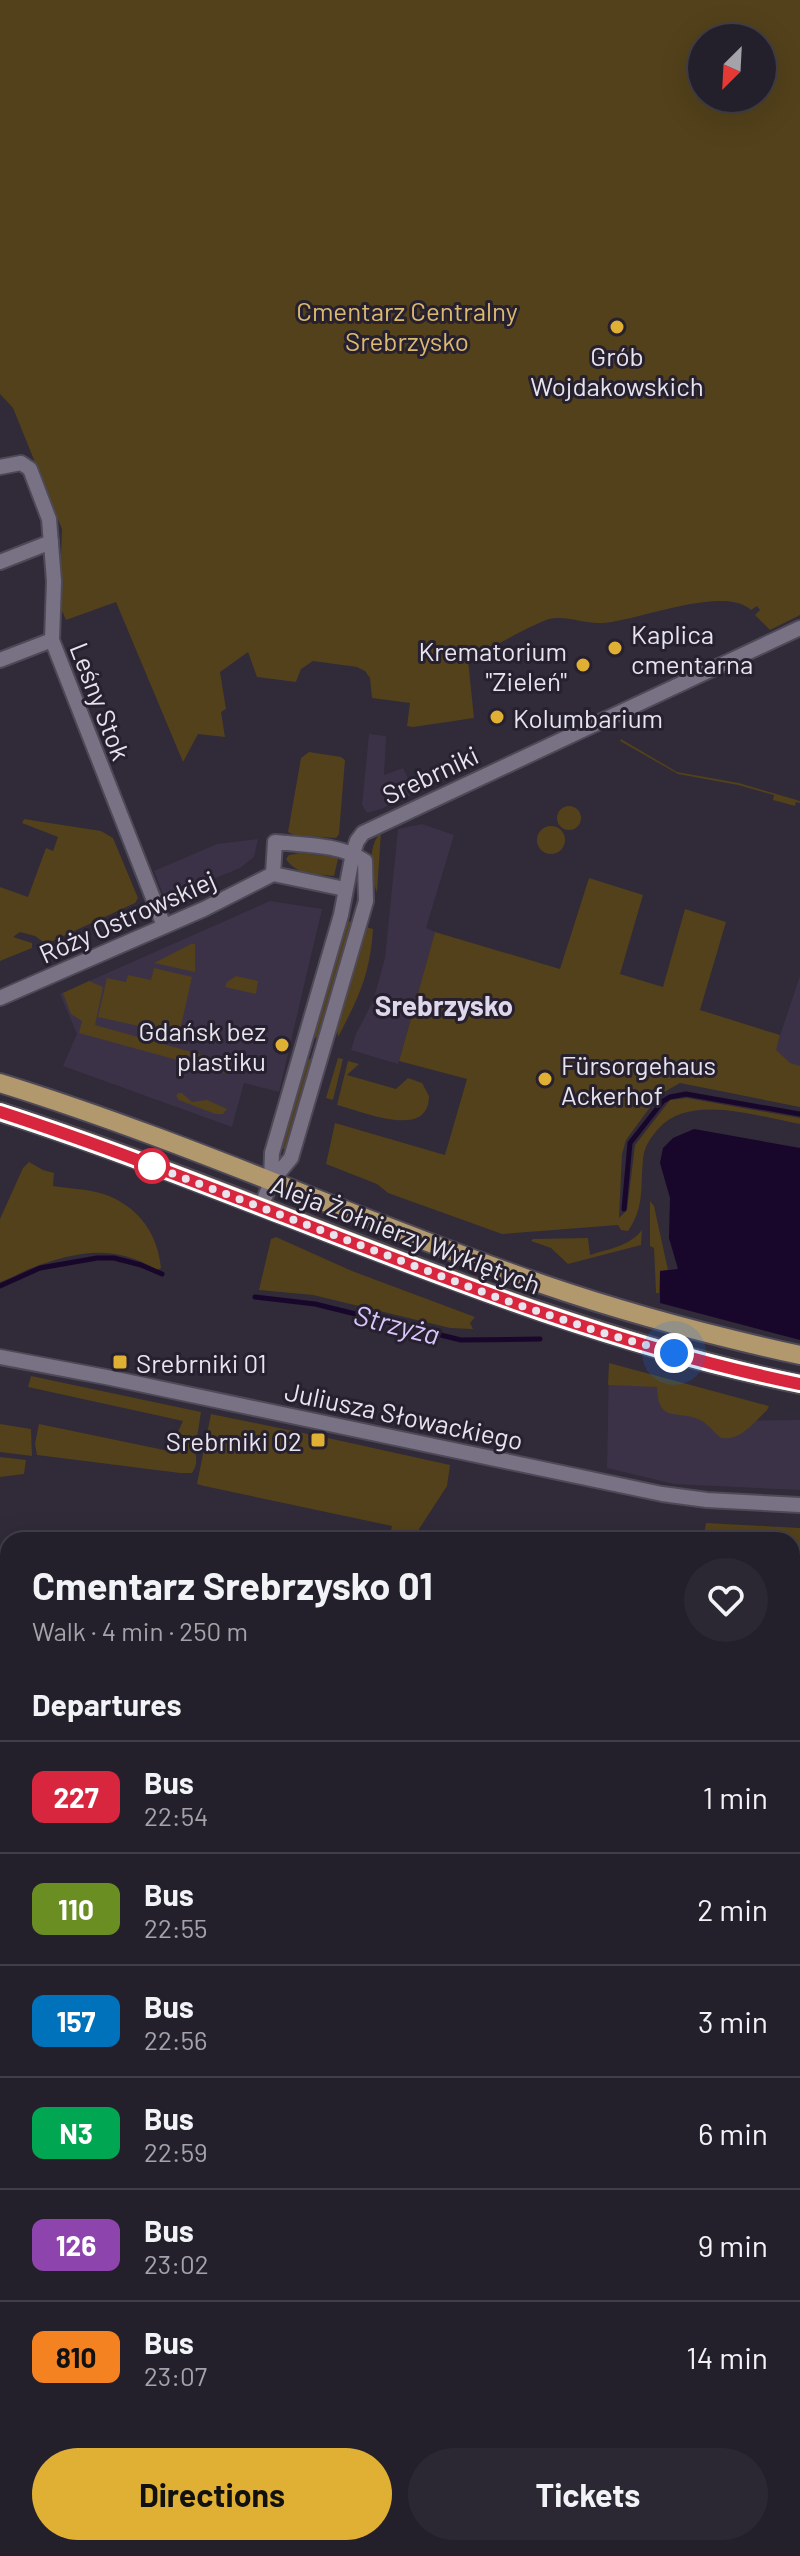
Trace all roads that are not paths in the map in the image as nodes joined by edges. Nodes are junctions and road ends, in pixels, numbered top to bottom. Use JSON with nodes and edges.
{"nodes":[{"id":1,"x":0,"y":467,"type":"edge"},
{"id":2,"x":51,"y":542,"type":"junction"},
{"id":3,"x":0,"y":562,"type":"edge"},
{"id":4,"x":800,"y":628,"type":"edge"},
{"id":5,"x":52,"y":640,"type":"junction"},
{"id":6,"x":0,"y":660,"type":"edge"},
{"id":7,"x":353,"y":853,"type":"junction"},
{"id":8,"x":273,"y":874,"type":"junction"},
{"id":9,"x":345,"y":889,"type":"junction"},
{"id":10,"x":164,"y":926,"type":"junction"},
{"id":11,"x":0,"y":998,"type":"edge"},
{"id":12,"x":304,"y":1041,"type":"junction"},
{"id":13,"x":322,"y":1047,"type":"junction"},
{"id":14,"x":0,"y":1083,"type":"edge"},
{"id":15,"x":0,"y":1112,"type":"edge"},
{"id":16,"x":271,"y":1182,"type":"junction"},
{"id":17,"x":261,"y":1207,"type":"junction"},
{"id":18,"x":800,"y":1355,"type":"edge"},
{"id":19,"x":0,"y":1357,"type":"edge"},
{"id":20,"x":800,"y":1384,"type":"edge"},
{"id":21,"x":800,"y":1505,"type":"edge"}],
"edges":[{"from":1,"to":2,"type":"street","name":"Leśny Stok"},
{"from":2,"to":3,"type":"street"},
{"from":2,"to":5,"type":"street","name":"Leśny Stok"},
{"from":4,"to":7,"type":"street","name":"Srebrniki"},
{"from":5,"to":6,"type":"street"},
{"from":5,"to":10,"type":"street","name":"Leśny Stok"},
{"from":7,"to":8,"type":"street"},
{"from":7,"to":9,"type":"street","name":"Srebrniki"},
{"from":7,"to":13,"type":"street","name":"Srebrniki"},
{"from":8,"to":9,"type":"street"},
{"from":8,"to":10,"type":"street","name":"Róży Ostrowskiej"},
{"from":9,"to":12,"type":"street","name":"Srebrniki"},
{"from":10,"to":11,"type":"street","name":"Róży Ostrowskiej"},
{"from":12,"to":13,"type":"street"},
{"from":12,"to":16,"type":"street","name":"Srebrniki"},
{"from":13,"to":16,"type":"street","name":"Srebrniki"},
{"from":14,"to":16,"type":"main road","name":"Aleja Żołnierzy Wyklętych"},
{"from":15,"to":17,"type":"main road","name":"Aleja Żołnierzy Wyklętych"},
{"from":16,"to":17,"type":"street","name":"Srebrniki"},
{"from":16,"to":18,"type":"main road","name":"Aleja Żołnierzy Wyklętych"},
{"from":17,"to":20,"type":"main road","name":"Aleja Żołnierzy Wyklętych"},
{"from":19,"to":21,"type":"street","name":"Juliusza Słowackiego"}]}
